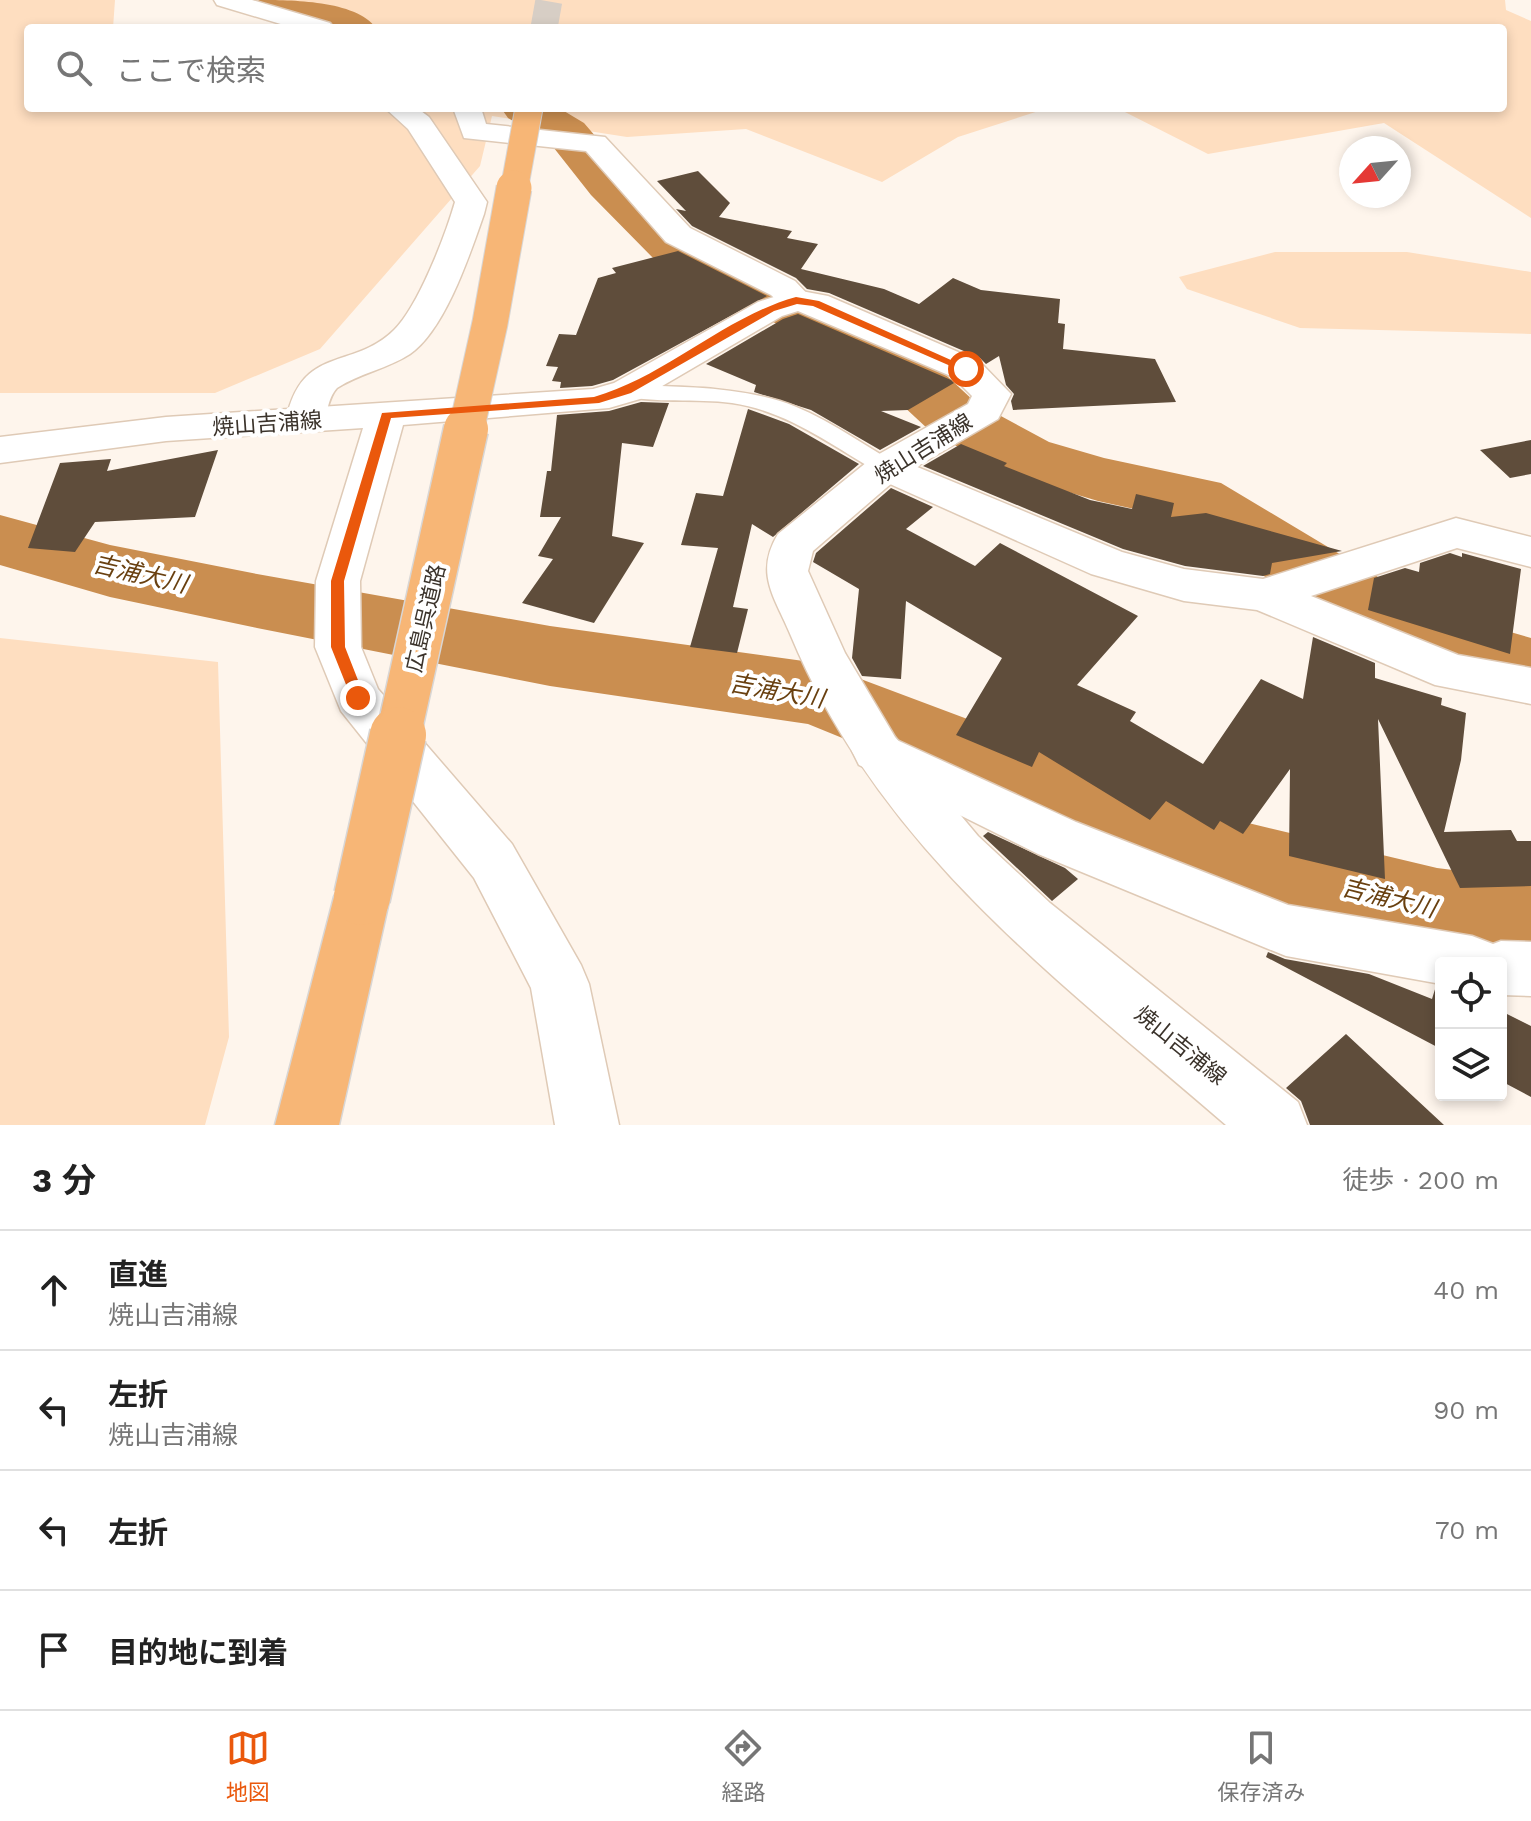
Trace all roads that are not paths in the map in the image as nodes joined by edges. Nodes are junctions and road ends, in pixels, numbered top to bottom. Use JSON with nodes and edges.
{"nodes":[{"id":1,"x":226,"y":0,"type":"edge"},
{"id":2,"x":307,"y":24,"type":"edge"},
{"id":3,"x":404,"y":112,"type":"edge"},
{"id":4,"x":468,"y":112,"type":"edge"},
{"id":5,"x":528,"y":112,"type":"edge"},
{"id":6,"x":786,"y":304,"type":"junction"},
{"id":7,"x":627,"y":391,"type":"junction"},
{"id":8,"x":386,"y":415,"type":"junction"},
{"id":9,"x":306,"y":420,"type":"junction"},
{"id":10,"x":0,"y":450,"type":"edge"},
{"id":11,"x":886,"y":467,"type":"junction"},
{"id":12,"x":1531,"y":552,"type":"edge"},
{"id":13,"x":1264,"y":595,"type":"junction"},
{"id":14,"x":1531,"y":686,"type":"edge"},
{"id":15,"x":873,"y":743,"type":"junction"},
{"id":16,"x":1438,"y":957,"type":"edge"},
{"id":17,"x":1507,"y":968,"type":"edge"},
{"id":18,"x":1531,"y":969,"type":"edge"},
{"id":19,"x":307,"y":1125,"type":"edge"},
{"id":20,"x":587,"y":1125,"type":"edge"},
{"id":21,"x":1275,"y":1125,"type":"edge"}],
"edges":[{"from":1,"to":2,"type":"street"},
{"from":3,"to":9,"type":"street"},
{"from":4,"to":6,"type":"street"},
{"from":5,"to":19,"type":"highway","name":"広島呉道路","bridge":true},
{"from":6,"to":7,"type":"street","name":"焼山吉浦線"},
{"from":6,"to":11,"type":"street","name":"焼山吉浦線"},
{"from":7,"to":8,"type":"street","name":"焼山吉浦線"},
{"from":7,"to":11,"type":"lane"},
{"from":8,"to":9,"type":"street","name":"焼山吉浦線"},
{"from":8,"to":20,"type":"street"},
{"from":9,"to":10,"type":"street","name":"焼山吉浦線"},
{"from":11,"to":13,"type":"street"},
{"from":11,"to":15,"type":"street","name":"焼山吉浦線"},
{"from":12,"to":13,"type":"street"},
{"from":13,"to":14,"type":"street"},
{"from":15,"to":16,"type":"street"},
{"from":15,"to":21,"type":"street","name":"焼山吉浦線"},
{"from":17,"to":18,"type":"street"}]}
